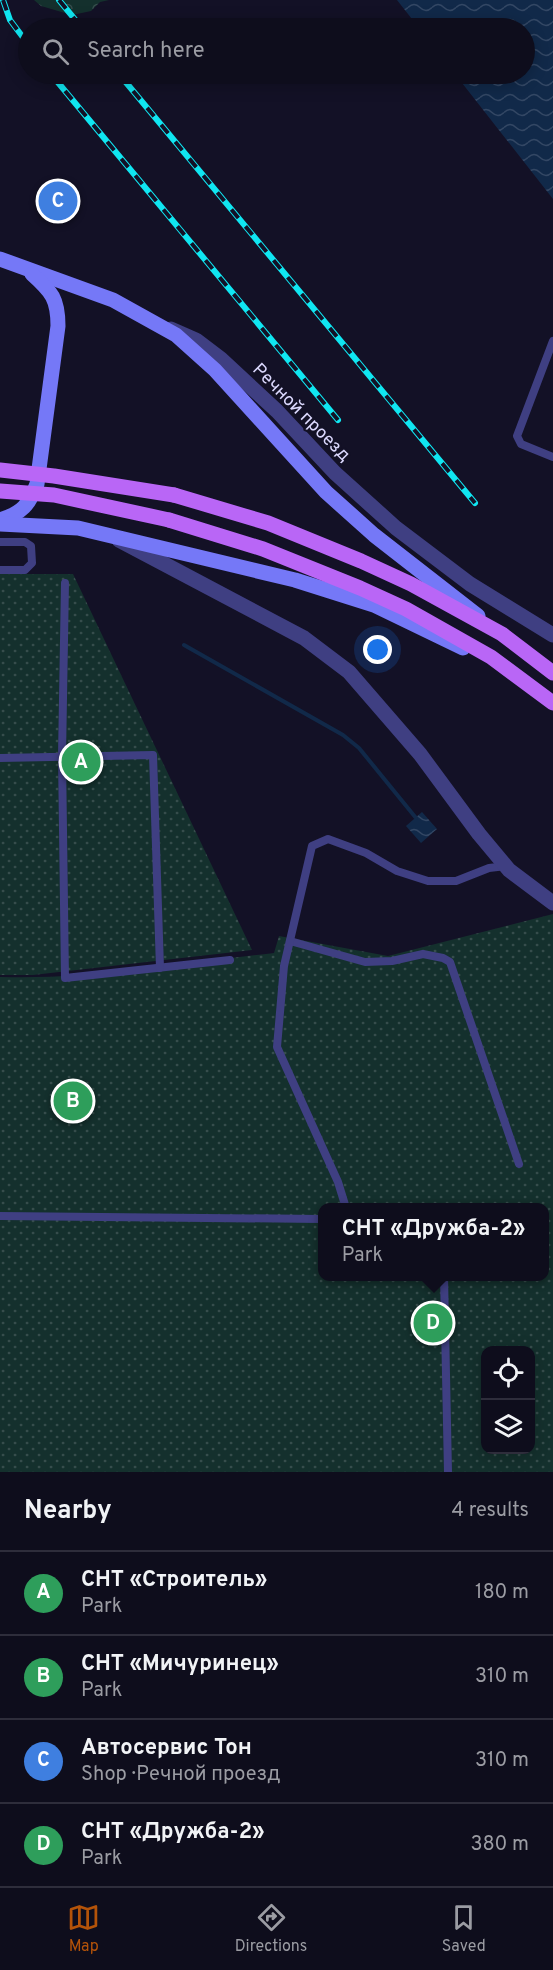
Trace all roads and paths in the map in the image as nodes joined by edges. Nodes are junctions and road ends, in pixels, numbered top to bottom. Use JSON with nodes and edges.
{"nodes":[{"id":1,"x":0,"y":259,"type":"edge"},
{"id":2,"x":26,"y":268,"type":"junction"},
{"id":3,"x":142,"y":315,"type":"junction"},
{"id":4,"x":553,"y":341,"type":"edge"},
{"id":5,"x":553,"y":456,"type":"edge"},
{"id":6,"x":0,"y":470,"type":"edge"},
{"id":7,"x":0,"y":491,"type":"edge"},
{"id":8,"x":0,"y":522,"type":"edge"},
{"id":9,"x":111,"y":536,"type":"junction"},
{"id":10,"x":0,"y":543,"type":"edge"},
{"id":11,"x":0,"y":570,"type":"edge"},
{"id":12,"x":65,"y":583,"type":"dead end"},
{"id":13,"x":502,"y":634,"type":"junction"},
{"id":14,"x":553,"y":635,"type":"edge"},
{"id":15,"x":509,"y":670,"type":"junction"},
{"id":16,"x":553,"y":673,"type":"edge"},
{"id":17,"x":553,"y":703,"type":"edge"},
{"id":18,"x":62,"y":756,"type":"junction"},
{"id":19,"x":0,"y":758,"type":"edge"},
{"id":20,"x":506,"y":866,"type":"junction"},
{"id":21,"x":553,"y":903,"type":"edge"},
{"id":22,"x":290,"y":940,"type":"junction"},
{"id":23,"x":230,"y":960,"type":"dead end"},
{"id":24,"x":160,"y":968,"type":"junction"},
{"id":25,"x":519,"y":1164,"type":"dead end"},
{"id":26,"x":344,"y":1203,"type":"edge"},
{"id":27,"x":0,"y":1216,"type":"edge"},
{"id":28,"x":318,"y":1220,"type":"edge"},
{"id":29,"x":444,"y":1281,"type":"edge"},
{"id":30,"x":448,"y":1472,"type":"edge"}],
"edges":[{"from":1,"to":2,"type":"main road","name":"Речной проезд"},
{"from":2,"to":3,"type":"main road","name":"Речной проезд"},
{"from":2,"to":8,"type":"main road"},
{"from":3,"to":13,"type":"main road"},
{"from":3,"to":14,"type":"street","name":"Речной проезд"},
{"from":4,"to":5,"type":"lane"},
{"from":6,"to":13,"type":"main road","bridge":true},
{"from":7,"to":15,"type":"main road","bridge":true},
{"from":8,"to":9,"type":"main road"},
{"from":9,"to":15,"type":"main road"},
{"from":9,"to":20,"type":"street"},
{"from":10,"to":11,"type":"lane"},
{"from":12,"to":18,"type":"lane"},
{"from":13,"to":16,"type":"main road"},
{"from":15,"to":17,"type":"main road"},
{"from":18,"to":19,"type":"lane"},
{"from":18,"to":24,"type":"lane"},
{"from":18,"to":24,"type":"lane"},
{"from":20,"to":21,"type":"street"},
{"from":20,"to":22,"type":"lane"},
{"from":22,"to":25,"type":"lane"},
{"from":22,"to":26,"type":"lane"},
{"from":23,"to":24,"type":"lane"},
{"from":27,"to":28,"type":"lane"},
{"from":29,"to":30,"type":"lane"}]}
